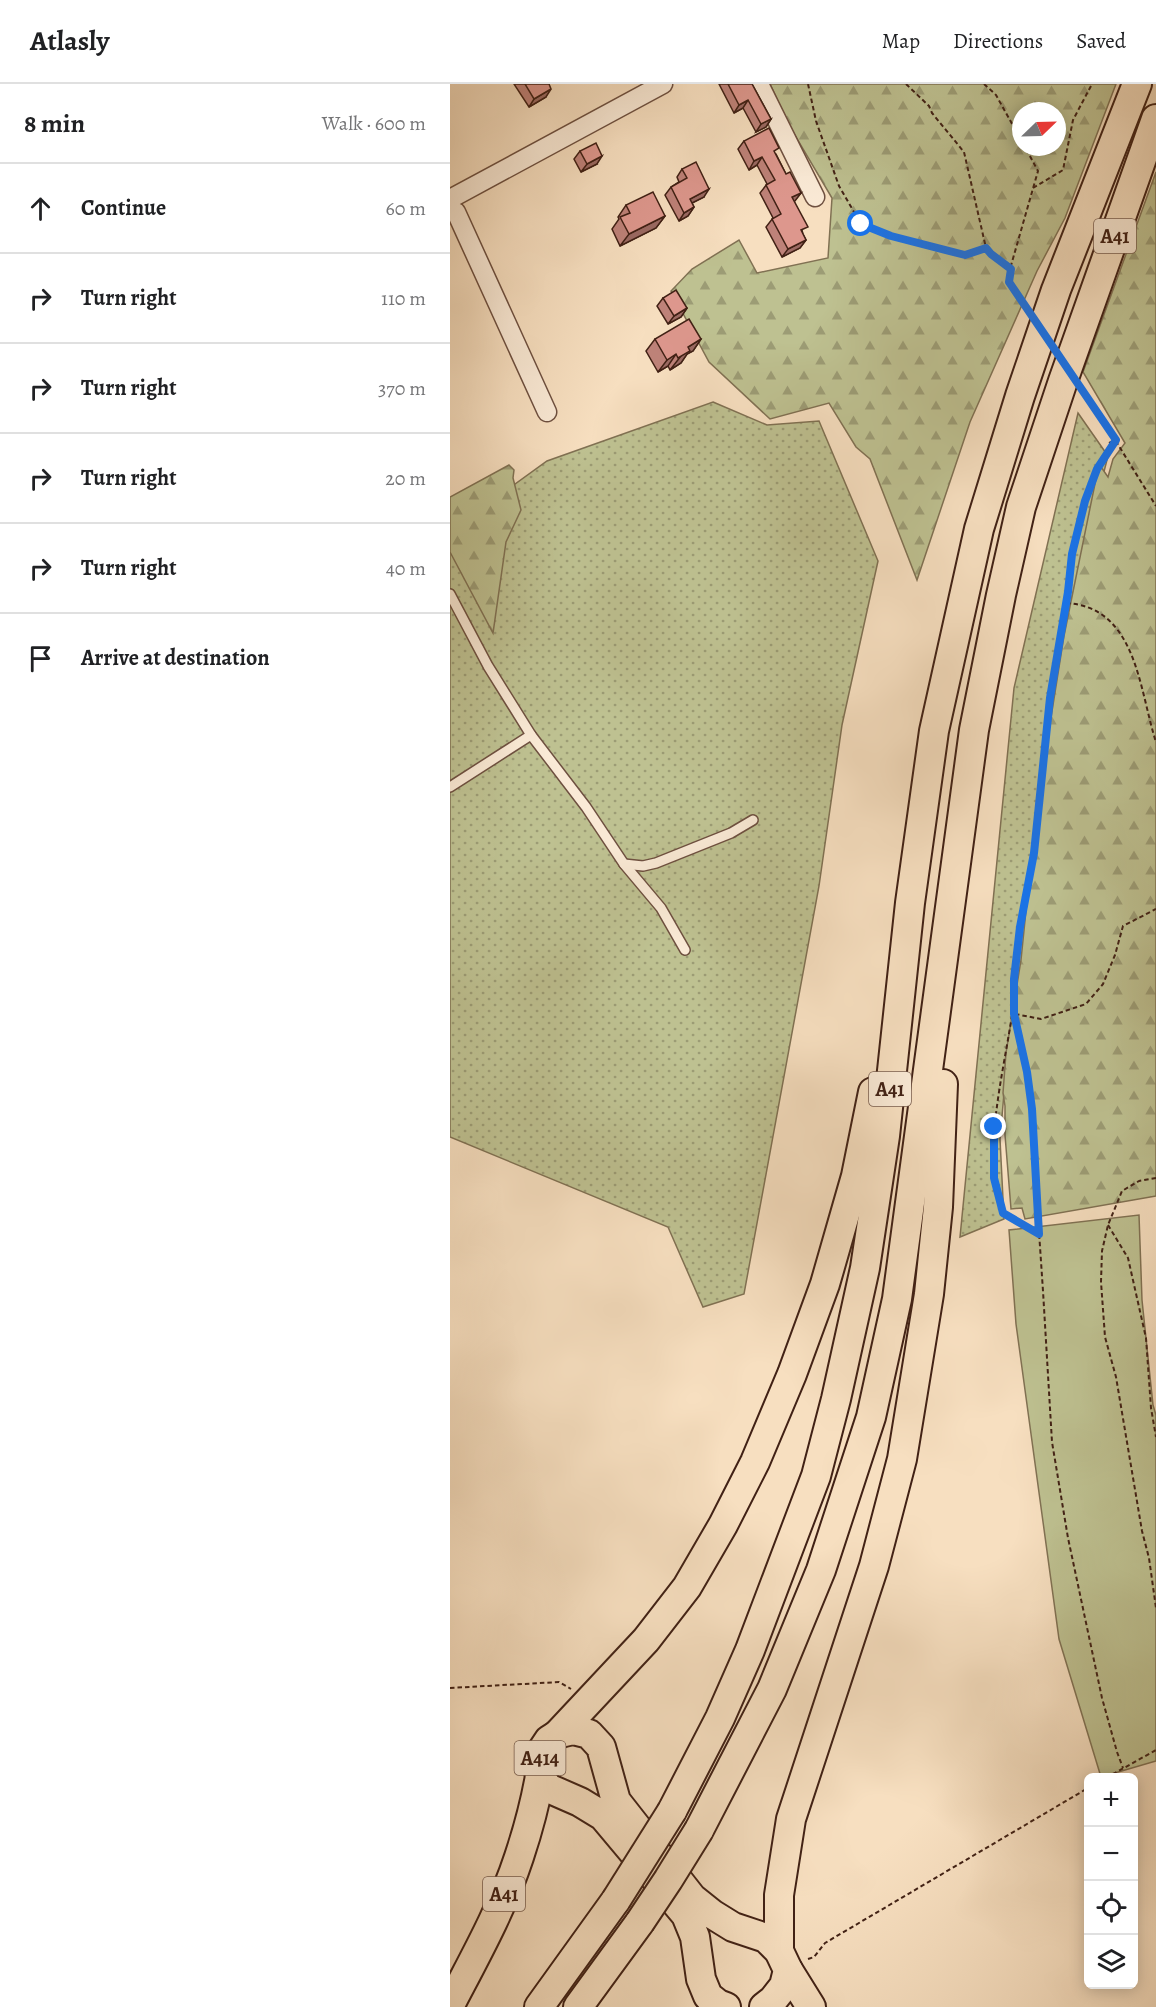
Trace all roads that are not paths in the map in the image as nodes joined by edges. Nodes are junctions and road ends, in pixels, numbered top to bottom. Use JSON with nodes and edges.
{"nodes":[{"id":1,"x":759,"y":84,"type":"edge"},
{"id":2,"x":1137,"y":84,"type":"edge"},
{"id":3,"x":655,"y":86,"type":"edge"},
{"id":4,"x":1156,"y":119,"type":"edge"},
{"id":5,"x":815,"y":197,"type":"dead end"},
{"id":6,"x":450,"y":199,"type":"edge"},
{"id":7,"x":450,"y":210,"type":"edge"},
{"id":8,"x":547,"y":412,"type":"dead end"},
{"id":9,"x":450,"y":594,"type":"edge"},
{"id":10,"x":531,"y":735,"type":"junction"},
{"id":11,"x":450,"y":787,"type":"edge"},
{"id":12,"x":753,"y":820,"type":"dead end"},
{"id":13,"x":624,"y":864,"type":"junction"},
{"id":14,"x":685,"y":950,"type":"dead end"},
{"id":15,"x":902,"y":980,"type":"junction"},
{"id":16,"x":940,"y":980,"type":"junction"},
{"id":17,"x":556,"y":1735,"type":"junction"},
{"id":18,"x":540,"y":1776,"type":"junction"},
{"id":19,"x":791,"y":1960,"type":"junction"},
{"id":20,"x":450,"y":2005,"type":"edge"},
{"id":21,"x":538,"y":2007,"type":"edge"},
{"id":22,"x":578,"y":2007,"type":"edge"},
{"id":23,"x":726,"y":2007,"type":"edge"},
{"id":24,"x":764,"y":2007,"type":"edge"},
{"id":25,"x":812,"y":2007,"type":"edge"}],
"edges":[{"from":1,"to":5,"type":"street"},
{"from":2,"to":15,"type":"highway","number":"A41"},
{"from":3,"to":6,"type":"street"},
{"from":4,"to":16,"type":"highway","number":"A41"},
{"from":7,"to":8,"type":"street"},
{"from":9,"to":10,"type":"lane"},
{"from":10,"to":11,"type":"lane"},
{"from":10,"to":13,"type":"lane"},
{"from":12,"to":13,"type":"lane"},
{"from":13,"to":14,"type":"lane"},
{"from":15,"to":17,"type":"highway"},
{"from":15,"to":21,"type":"highway","number":"A41","bridge":true},
{"from":16,"to":19,"type":"highway"},
{"from":16,"to":22,"type":"highway","number":"A41","bridge":true},
{"from":17,"to":18,"type":"highway","number":"A414"},
{"from":17,"to":19,"type":"highway","number":"A414"},
{"from":18,"to":20,"type":"highway","number":"A41"},
{"from":18,"to":23,"type":"highway","number":"A414"},
{"from":19,"to":24,"type":"highway"},
{"from":19,"to":25,"type":"highway","number":"A414"}]}
